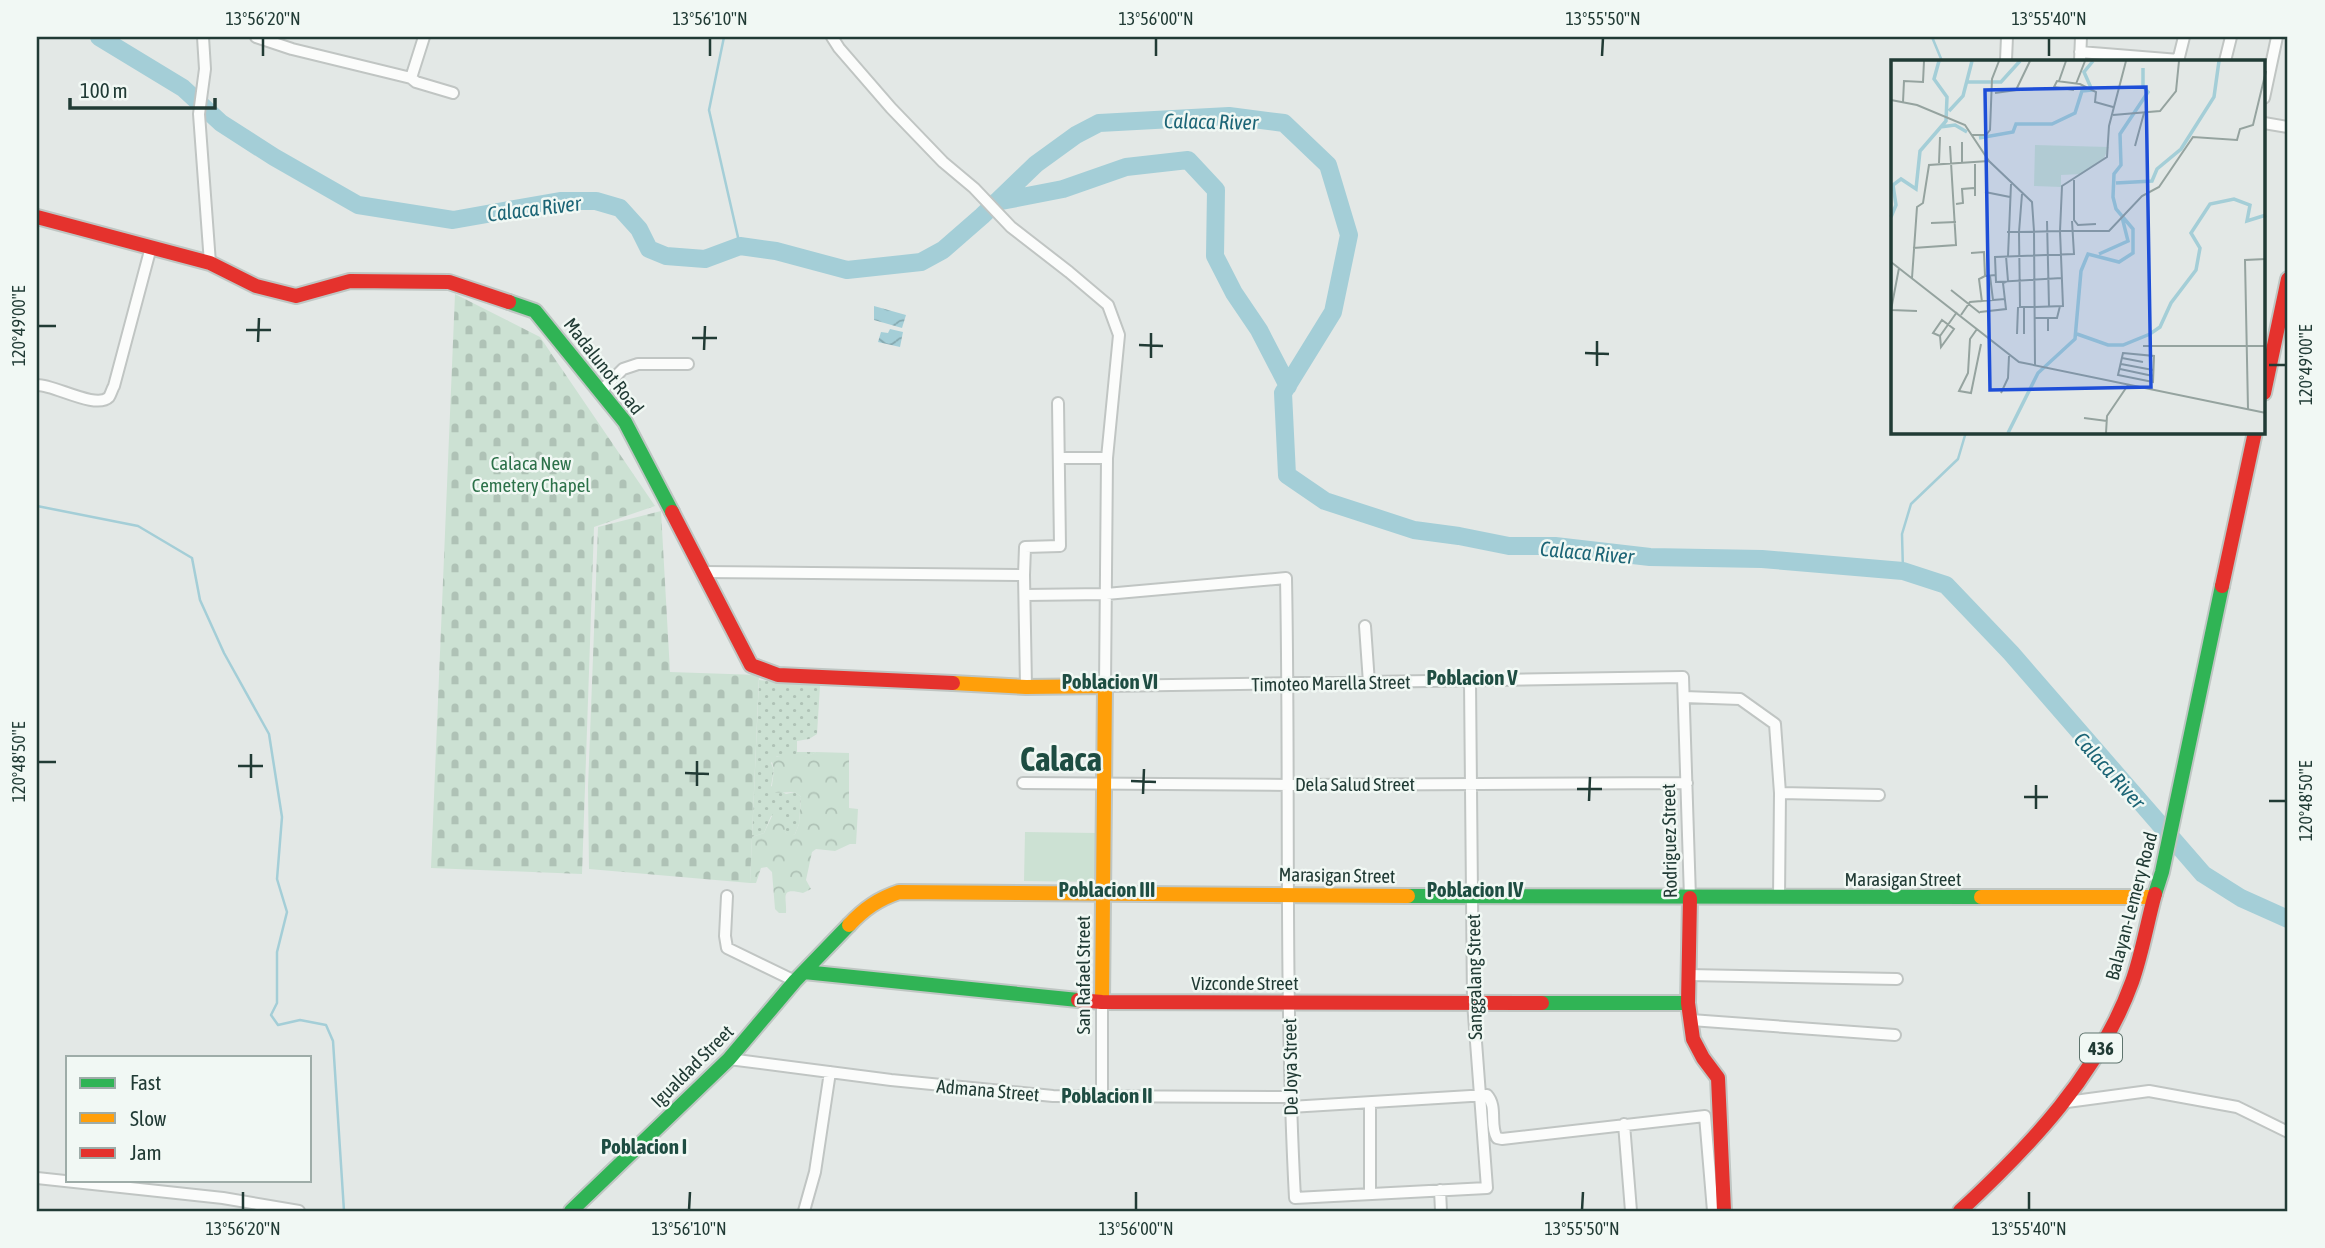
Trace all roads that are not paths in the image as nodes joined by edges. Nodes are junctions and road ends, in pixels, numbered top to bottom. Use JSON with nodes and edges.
{"nodes":[{"id":1,"x":203,"y":37,"type":"edge"},
{"id":2,"x":256,"y":37,"type":"edge"},
{"id":3,"x":424,"y":37,"type":"edge"},
{"id":4,"x":832,"y":37,"type":"edge"},
{"id":5,"x":2007,"y":37,"type":"edge"},
{"id":6,"x":2081,"y":37,"type":"edge"},
{"id":7,"x":2184,"y":37,"type":"edge"},
{"id":8,"x":2231,"y":37,"type":"edge"},
{"id":9,"x":2277,"y":37,"type":"edge"},
{"id":10,"x":2080,"y":57,"type":"edge"},
{"id":11,"x":2130,"y":59,"type":"edge"},
{"id":12,"x":2006,"y":60,"type":"edge"},
{"id":13,"x":2154,"y":60,"type":"edge"},
{"id":14,"x":2179,"y":60,"type":"edge"},
{"id":15,"x":2225,"y":60,"type":"edge"},
{"id":16,"x":411,"y":78,"type":"junction"},
{"id":17,"x":2266,"y":89,"type":"edge"},
{"id":18,"x":453,"y":93,"type":"dead end"},
{"id":19,"x":2266,"y":123,"type":"edge"},
{"id":20,"x":2288,"y":127,"type":"edge"},
{"id":21,"x":37,"y":217,"type":"edge"},
{"id":22,"x":151,"y":247,"type":"junction"},
{"id":23,"x":210,"y":263,"type":"junction"},
{"id":24,"x":2288,"y":279,"type":"edge"},
{"id":25,"x":688,"y":364,"type":"dead end"},
{"id":26,"x":2266,"y":384,"type":"edge"},
{"id":27,"x":37,"y":385,"type":"edge"},
{"id":28,"x":601,"y":391,"type":"junction"},
{"id":29,"x":1058,"y":403,"type":"dead end"},
{"id":30,"x":2255,"y":434,"type":"edge"},
{"id":31,"x":1060,"y":458,"type":"junction"},
{"id":32,"x":1107,"y":458,"type":"junction"},
{"id":33,"x":702,"y":572,"type":"junction"},
{"id":34,"x":1024,"y":575,"type":"junction"},
{"id":35,"x":1106,"y":594,"type":"junction"},
{"id":36,"x":1025,"y":595,"type":"junction"},
{"id":37,"x":1365,"y":625,"type":"dead end"},
{"id":38,"x":1683,"y":677,"type":"joint"},
{"id":39,"x":1470,"y":681,"type":"junction"},
{"id":40,"x":1369,"y":683,"type":"junction"},
{"id":41,"x":1288,"y":684,"type":"junction"},
{"id":42,"x":1105,"y":686,"type":"junction"},
{"id":43,"x":1026,"y":687,"type":"junction"},
{"id":44,"x":1684,"y":697,"type":"junction"},
{"id":45,"x":1023,"y":783,"type":"dead end"},
{"id":46,"x":1102,"y":783,"type":"junction"},
{"id":47,"x":1470,"y":783,"type":"junction"},
{"id":48,"x":1687,"y":783,"type":"junction"},
{"id":49,"x":1289,"y":785,"type":"junction"},
{"id":50,"x":1780,"y":793,"type":"junction"},
{"id":51,"x":1878,"y":795,"type":"dead end"},
{"id":52,"x":1102,"y":892,"type":"junction"},
{"id":53,"x":1287,"y":894,"type":"junction"},
{"id":54,"x":727,"y":896,"type":"dead end"},
{"id":55,"x":1473,"y":896,"type":"junction"},
{"id":56,"x":2153,"y":897,"type":"junction"},
{"id":57,"x":1690,"y":898,"type":"junction"},
{"id":58,"x":1779,"y":898,"type":"junction"},
{"id":59,"x":1688,"y":975,"type":"junction"},
{"id":60,"x":800,"y":976,"type":"junction"},
{"id":61,"x":1897,"y":979,"type":"dead end"},
{"id":62,"x":1102,"y":1002,"type":"junction"},
{"id":63,"x":1288,"y":1002,"type":"junction"},
{"id":64,"x":1473,"y":1002,"type":"junction"},
{"id":65,"x":1688,"y":1003,"type":"junction"},
{"id":66,"x":1691,"y":1020,"type":"junction"},
{"id":67,"x":1895,"y":1035,"type":"dead end"},
{"id":68,"x":729,"y":1059,"type":"junction"},
{"id":69,"x":830,"y":1072,"type":"junction"},
{"id":70,"x":1102,"y":1096,"type":"junction"},
{"id":71,"x":1479,"y":1096,"type":"junction"},
{"id":72,"x":1290,"y":1102,"type":"junction"},
{"id":73,"x":2067,"y":1102,"type":"junction"},
{"id":74,"x":1370,"y":1103,"type":"junction"},
{"id":75,"x":1625,"y":1124,"type":"junction"},
{"id":76,"x":2288,"y":1132,"type":"edge"},
{"id":77,"x":37,"y":1178,"type":"edge"},
{"id":78,"x":66,"y":1181,"type":"edge"},
{"id":79,"x":74,"y":1182,"type":"edge"},
{"id":80,"x":1440,"y":1190,"type":"junction"},
{"id":81,"x":1370,"y":1194,"type":"junction"},
{"id":82,"x":299,"y":1211,"type":"edge"},
{"id":83,"x":570,"y":1211,"type":"edge"},
{"id":84,"x":804,"y":1211,"type":"edge"},
{"id":85,"x":1441,"y":1211,"type":"edge"},
{"id":86,"x":1631,"y":1211,"type":"edge"},
{"id":87,"x":1713,"y":1211,"type":"edge"},
{"id":88,"x":1724,"y":1211,"type":"edge"},
{"id":89,"x":1960,"y":1211,"type":"edge"}],
"edges":[{"from":1,"to":23,"type":"street"},
{"from":2,"to":16,"type":"street"},
{"from":3,"to":16,"type":"street"},
{"from":4,"to":32,"type":"street"},
{"from":5,"to":12,"type":"street"},
{"from":6,"to":10,"type":"street"},
{"from":7,"to":14,"type":"street"},
{"from":8,"to":15,"type":"street"},
{"from":9,"to":17,"type":"street"},
{"from":10,"to":11,"type":"street"},
{"from":11,"to":13,"type":"street"},
{"from":16,"to":18,"type":"street"},
{"from":19,"to":20,"type":"street"},
{"from":21,"to":22,"type":"main road","name":"Madalunot Road"},
{"from":22,"to":23,"type":"main road","name":"Madalunot Road"},
{"from":22,"to":27,"type":"street"},
{"from":23,"to":28,"type":"main road","name":"Madalunot Road"},
{"from":24,"to":26,"type":"main road"},
{"from":25,"to":28,"type":"street"},
{"from":28,"to":33,"type":"main road","name":"Madalunot Road"},
{"from":29,"to":31,"type":"street"},
{"from":30,"to":56,"type":"main road","name":"Balayan-Lemery Road","number":"436"},
{"from":31,"to":32,"type":"street"},
{"from":31,"to":34,"type":"street"},
{"from":32,"to":35,"type":"street"},
{"from":33,"to":34,"type":"street"},
{"from":33,"to":43,"type":"main road","name":"Madalunot Road"},
{"from":34,"to":36,"type":"street"},
{"from":35,"to":36,"type":"street"},
{"from":35,"to":41,"type":"street","name":"De Joya Street"},
{"from":35,"to":42,"type":"street"},
{"from":36,"to":43,"type":"street"},
{"from":37,"to":40,"type":"street"},
{"from":38,"to":39,"type":"street","name":"Timoteo Marella Street"},
{"from":38,"to":44,"type":"street","name":"Rodriguez Street"},
{"from":39,"to":40,"type":"street","name":"Timoteo Marella Street"},
{"from":39,"to":47,"type":"street","name":"Sanggalang Street"},
{"from":40,"to":41,"type":"street","name":"Timoteo Marella Street"},
{"from":41,"to":42,"type":"street","name":"Timoteo Marella Street"},
{"from":41,"to":49,"type":"street","name":"De Joya Street"},
{"from":42,"to":43,"type":"main road","name":"Madalunot Road"},
{"from":42,"to":46,"type":"main road","name":"San Rafael Street"},
{"from":44,"to":48,"type":"street","name":"Rodriguez Street"},
{"from":44,"to":50,"type":"street"},
{"from":45,"to":46,"type":"street","name":"Dela Salud Street"},
{"from":46,"to":49,"type":"street","name":"Dela Salud Street"},
{"from":46,"to":52,"type":"main road","name":"San Rafael Street"},
{"from":47,"to":48,"type":"street","name":"Dela Salud Street"},
{"from":47,"to":49,"type":"street","name":"Dela Salud Street"},
{"from":47,"to":55,"type":"street","name":"Sanggalang Street"},
{"from":48,"to":57,"type":"street","name":"Rodriguez Street"},
{"from":49,"to":53,"type":"street","name":"De Joya Street"},
{"from":50,"to":51,"type":"street"},
{"from":50,"to":58,"type":"street"},
{"from":52,"to":53,"type":"main road","name":"Marasigan Street"},
{"from":52,"to":60,"type":"main road","name":"Marasigan Street"},
{"from":52,"to":62,"type":"main road","name":"San Rafael Street"},
{"from":53,"to":55,"type":"main road","name":"Marasigan Street"},
{"from":53,"to":63,"type":"street","name":"De Joya Street"},
{"from":54,"to":60,"type":"street"},
{"from":55,"to":57,"type":"main road","name":"Marasigan Street"},
{"from":55,"to":64,"type":"street","name":"Sanggalang Street"},
{"from":56,"to":58,"type":"main road","name":"Marasigan Street"},
{"from":56,"to":73,"type":"main road","name":"Balayan-Lemery Road","number":"436"},
{"from":57,"to":58,"type":"main road","name":"Marasigan Street"},
{"from":57,"to":59,"type":"main road","name":"Rodriguez Street"},
{"from":59,"to":61,"type":"street"},
{"from":59,"to":65,"type":"main road","name":"Rodriguez Street"},
{"from":60,"to":62,"type":"main road","name":"Vizconde Street"},
{"from":60,"to":68,"type":"main road","name":"Igualdad Street"},
{"from":62,"to":63,"type":"main road","name":"Vizconde Street"},
{"from":62,"to":70,"type":"street","name":"San Rafael Street"},
{"from":63,"to":64,"type":"main road","name":"Vizconde Street"},
{"from":63,"to":72,"type":"street","name":"De Joya Street"},
{"from":64,"to":65,"type":"main road","name":"Vizconde Street"},
{"from":64,"to":71,"type":"street","name":"Sanggalang Street"},
{"from":65,"to":66,"type":"main road","name":"Rodriguez Street"},
{"from":66,"to":67,"type":"street"},
{"from":66,"to":88,"type":"main road","name":"Rodriguez Street"},
{"from":68,"to":69,"type":"street","name":"Admana Street"},
{"from":68,"to":83,"type":"main road","name":"Igualdad Street"},
{"from":69,"to":70,"type":"street","name":"Admana Street"},
{"from":69,"to":84,"type":"street"},
{"from":70,"to":72,"type":"street","name":"Admana Street"},
{"from":71,"to":74,"type":"street","name":"Admana Street"},
{"from":71,"to":75,"type":"street"},
{"from":71,"to":80,"type":"street","name":"Sanggalang Street"},
{"from":72,"to":74,"type":"street","name":"Admana Street"},
{"from":72,"to":81,"type":"street","name":"De Joya Street"},
{"from":73,"to":76,"type":"street"},
{"from":73,"to":89,"type":"main road","name":"Balayan-Lemery Road","number":"436"},
{"from":74,"to":81,"type":"street"},
{"from":75,"to":86,"type":"street"},
{"from":75,"to":87,"type":"street"},
{"from":77,"to":78,"type":"street"},
{"from":79,"to":82,"type":"street"},
{"from":80,"to":81,"type":"street"},
{"from":80,"to":85,"type":"street"}]}
